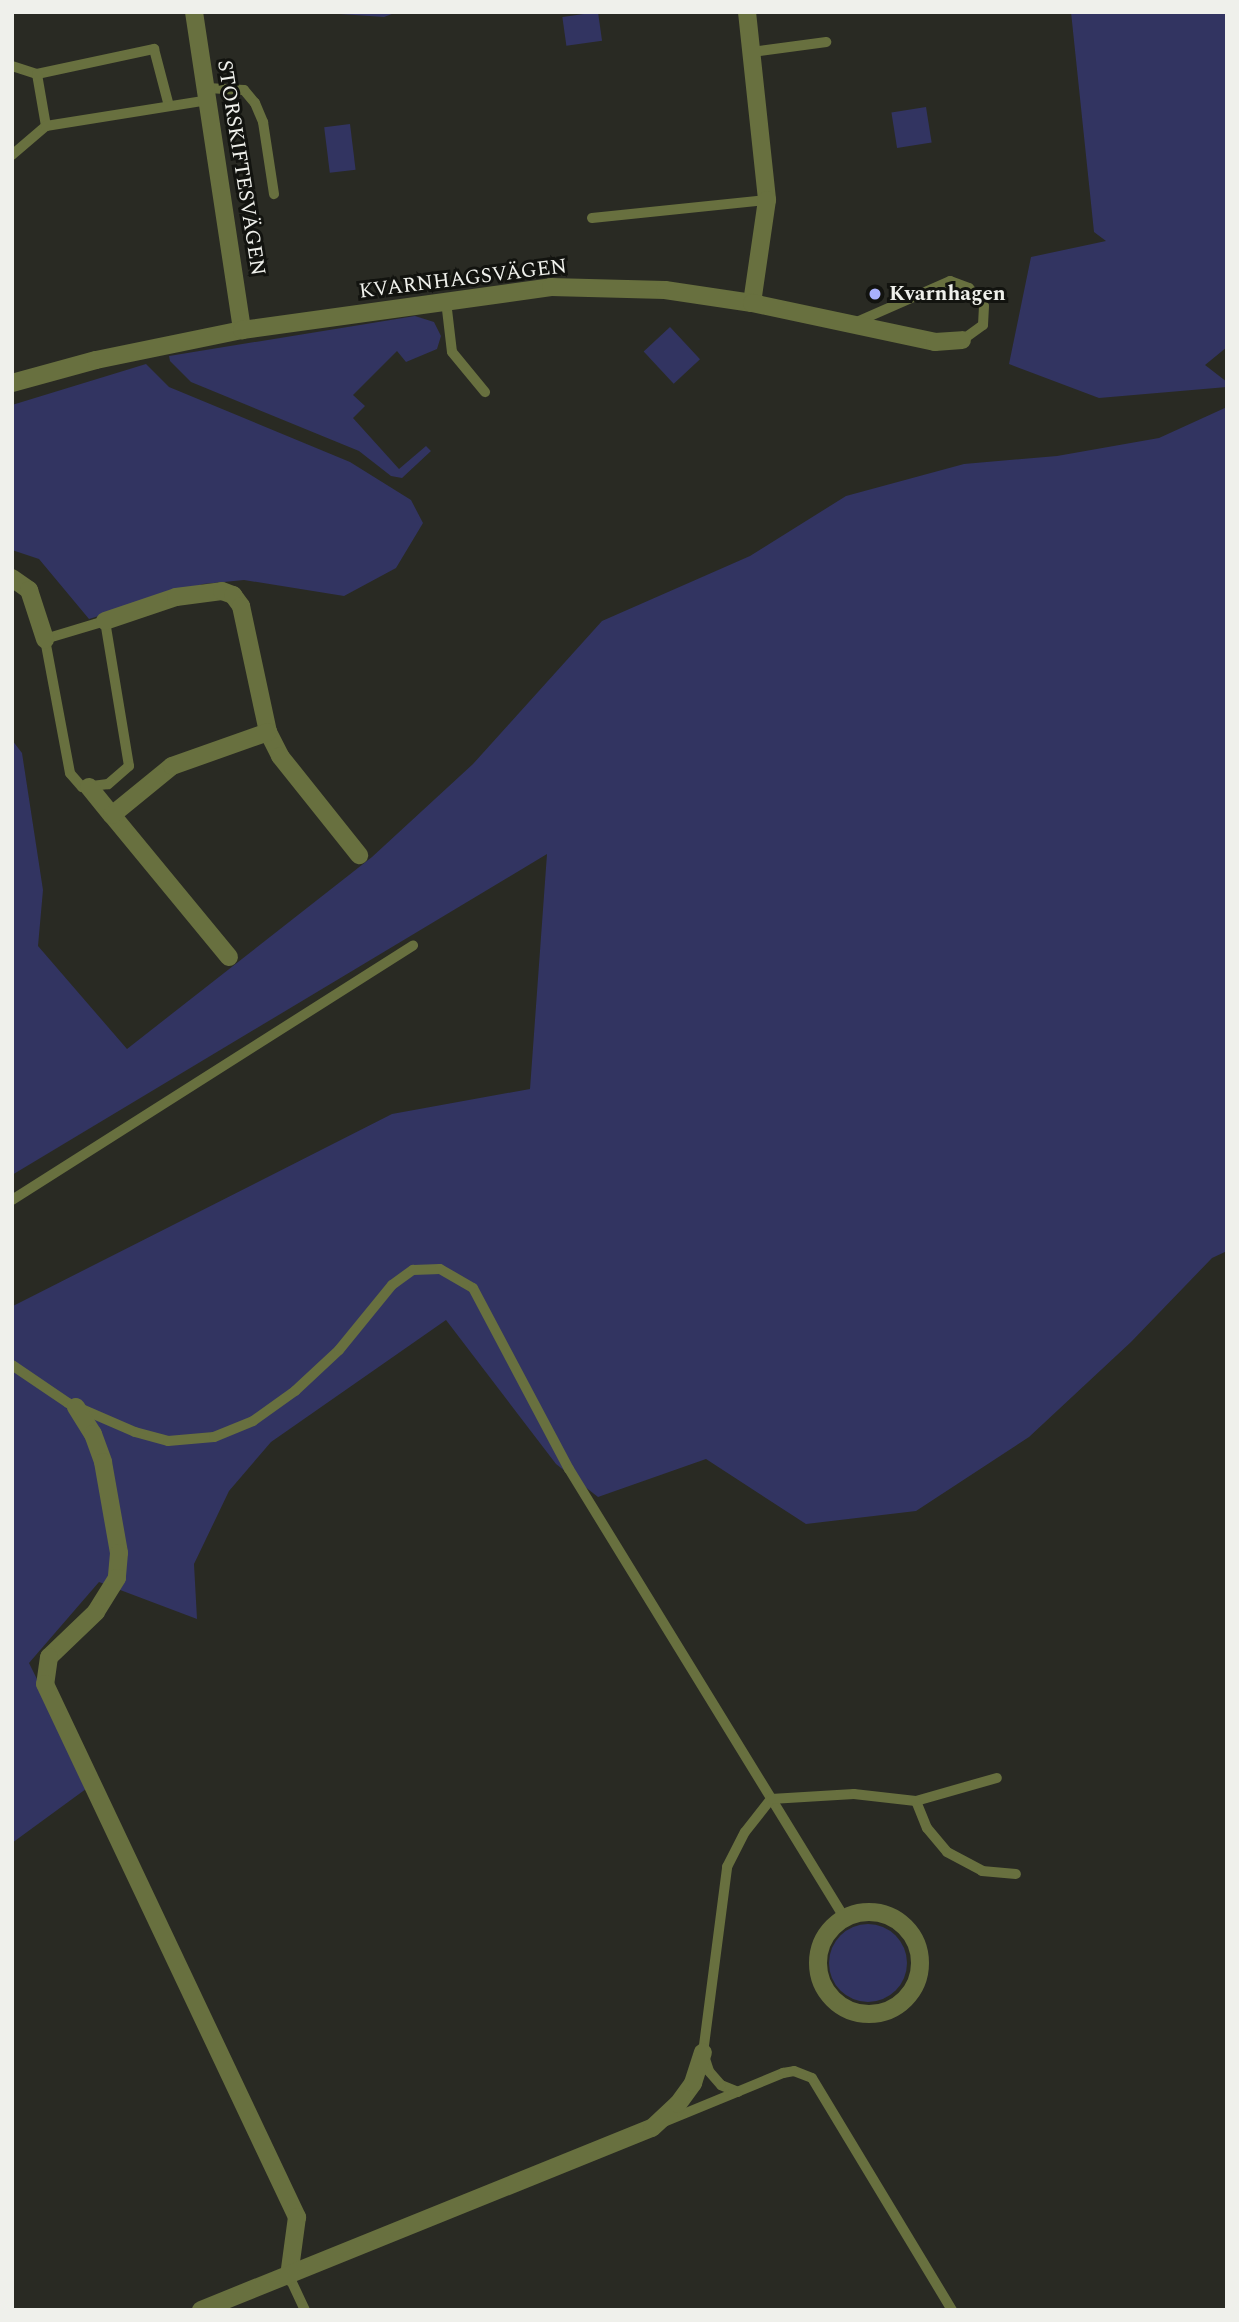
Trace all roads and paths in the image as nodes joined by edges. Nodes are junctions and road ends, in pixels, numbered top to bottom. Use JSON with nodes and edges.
{"nodes":[{"id":1,"x":194,"y":12,"type":"edge"},
{"id":2,"x":747,"y":12,"type":"edge"},
{"id":3,"x":826,"y":41,"type":"dead end"},
{"id":4,"x":752,"y":52,"type":"junction"},
{"id":5,"x":12,"y":66,"type":"edge"},
{"id":6,"x":37,"y":74,"type":"junction"},
{"id":7,"x":207,"y":94,"type":"junction"},
{"id":8,"x":169,"y":106,"type":"junction"},
{"id":9,"x":46,"y":126,"type":"junction"},
{"id":10,"x":12,"y":155,"type":"edge"},
{"id":11,"x":274,"y":194,"type":"dead end"},
{"id":12,"x":767,"y":200,"type":"junction"},
{"id":13,"x":592,"y":218,"type":"dead end"},
{"id":14,"x":446,"y":301,"type":"junction"},
{"id":15,"x":752,"y":303,"type":"junction"},
{"id":16,"x":849,"y":325,"type":"junction"},
{"id":17,"x":242,"y":330,"type":"junction"},
{"id":18,"x":962,"y":340,"type":"joint"},
{"id":19,"x":12,"y":383,"type":"edge"},
{"id":20,"x":485,"y":392,"type":"dead end"},
{"id":21,"x":12,"y":578,"type":"edge"},
{"id":22,"x":105,"y":621,"type":"junction"},
{"id":23,"x":45,"y":639,"type":"junction"},
{"id":24,"x":268,"y":732,"type":"junction"},
{"id":25,"x":89,"y":787,"type":"junction"},
{"id":26,"x":112,"y":815,"type":"junction"},
{"id":27,"x":359,"y":855,"type":"dead end"},
{"id":28,"x":413,"y":946,"type":"dead end"},
{"id":29,"x":229,"y":957,"type":"dead end"},
{"id":30,"x":12,"y":1200,"type":"edge"},
{"id":31,"x":12,"y":1365,"type":"edge"},
{"id":32,"x":76,"y":1407,"type":"junction"},
{"id":33,"x":997,"y":1778,"type":"dead end"},
{"id":34,"x":771,"y":1799,"type":"junction"},
{"id":35,"x":916,"y":1801,"type":"junction"},
{"id":36,"x":1016,"y":1874,"type":"dead end"},
{"id":37,"x":845,"y":1917,"type":"junction"},
{"id":38,"x":702,"y":2053,"type":"junction"},
{"id":39,"x":738,"y":2092,"type":"junction"},
{"id":40,"x":652,"y":2128,"type":"junction"},
{"id":41,"x":289,"y":2276,"type":"junction"},
{"id":42,"x":201,"y":2310,"type":"edge"},
{"id":43,"x":305,"y":2310,"type":"edge"},
{"id":44,"x":952,"y":2310,"type":"edge"}],
"edges":[{"from":1,"to":7,"type":"street","name":"STORSKIFTESVÄGEN"},
{"from":2,"to":4,"type":"street"},
{"from":3,"to":4,"type":"lane"},
{"from":4,"to":12,"type":"street"},
{"from":5,"to":6,"type":"lane"},
{"from":6,"to":8,"type":"lane"},
{"from":6,"to":9,"type":"lane"},
{"from":7,"to":8,"type":"lane"},
{"from":7,"to":11,"type":"lane"},
{"from":7,"to":17,"type":"street","name":"STORSKIFTESVÄGEN"},
{"from":8,"to":9,"type":"lane"},
{"from":9,"to":10,"type":"lane"},
{"from":12,"to":13,"type":"lane"},
{"from":12,"to":15,"type":"street"},
{"from":14,"to":15,"type":"street","name":"KVARNHAGSVÄGEN"},
{"from":14,"to":17,"type":"street","name":"KVARNHAGSVÄGEN"},
{"from":14,"to":20,"type":"lane"},
{"from":15,"to":16,"type":"street","name":"KVARNHAGSVÄGEN"},
{"from":16,"to":18,"type":"street","name":"KVARNHAGSVÄGEN"},
{"from":16,"to":18,"type":"lane"},
{"from":17,"to":19,"type":"street","name":"KVARNHAGSVÄGEN"},
{"from":21,"to":23,"type":"street"},
{"from":22,"to":23,"type":"lane"},
{"from":22,"to":24,"type":"street"},
{"from":22,"to":25,"type":"lane"},
{"from":23,"to":25,"type":"lane"},
{"from":24,"to":26,"type":"street"},
{"from":24,"to":27,"type":"street"},
{"from":25,"to":26,"type":"street"},
{"from":26,"to":29,"type":"street"},
{"from":28,"to":30,"type":"lane"},
{"from":31,"to":32,"type":"lane"},
{"from":32,"to":34,"type":"lane"},
{"from":32,"to":41,"type":"street"},
{"from":33,"to":35,"type":"lane"},
{"from":34,"to":35,"type":"lane"},
{"from":34,"to":37,"type":"lane"},
{"from":34,"to":38,"type":"lane"},
{"from":35,"to":36,"type":"lane"},
{"from":37,"to":37,"type":"street"},
{"from":38,"to":39,"type":"lane"},
{"from":38,"to":40,"type":"street"},
{"from":39,"to":40,"type":"lane"},
{"from":39,"to":44,"type":"lane"},
{"from":40,"to":41,"type":"street"},
{"from":41,"to":42,"type":"street"},
{"from":41,"to":43,"type":"lane"}]}
